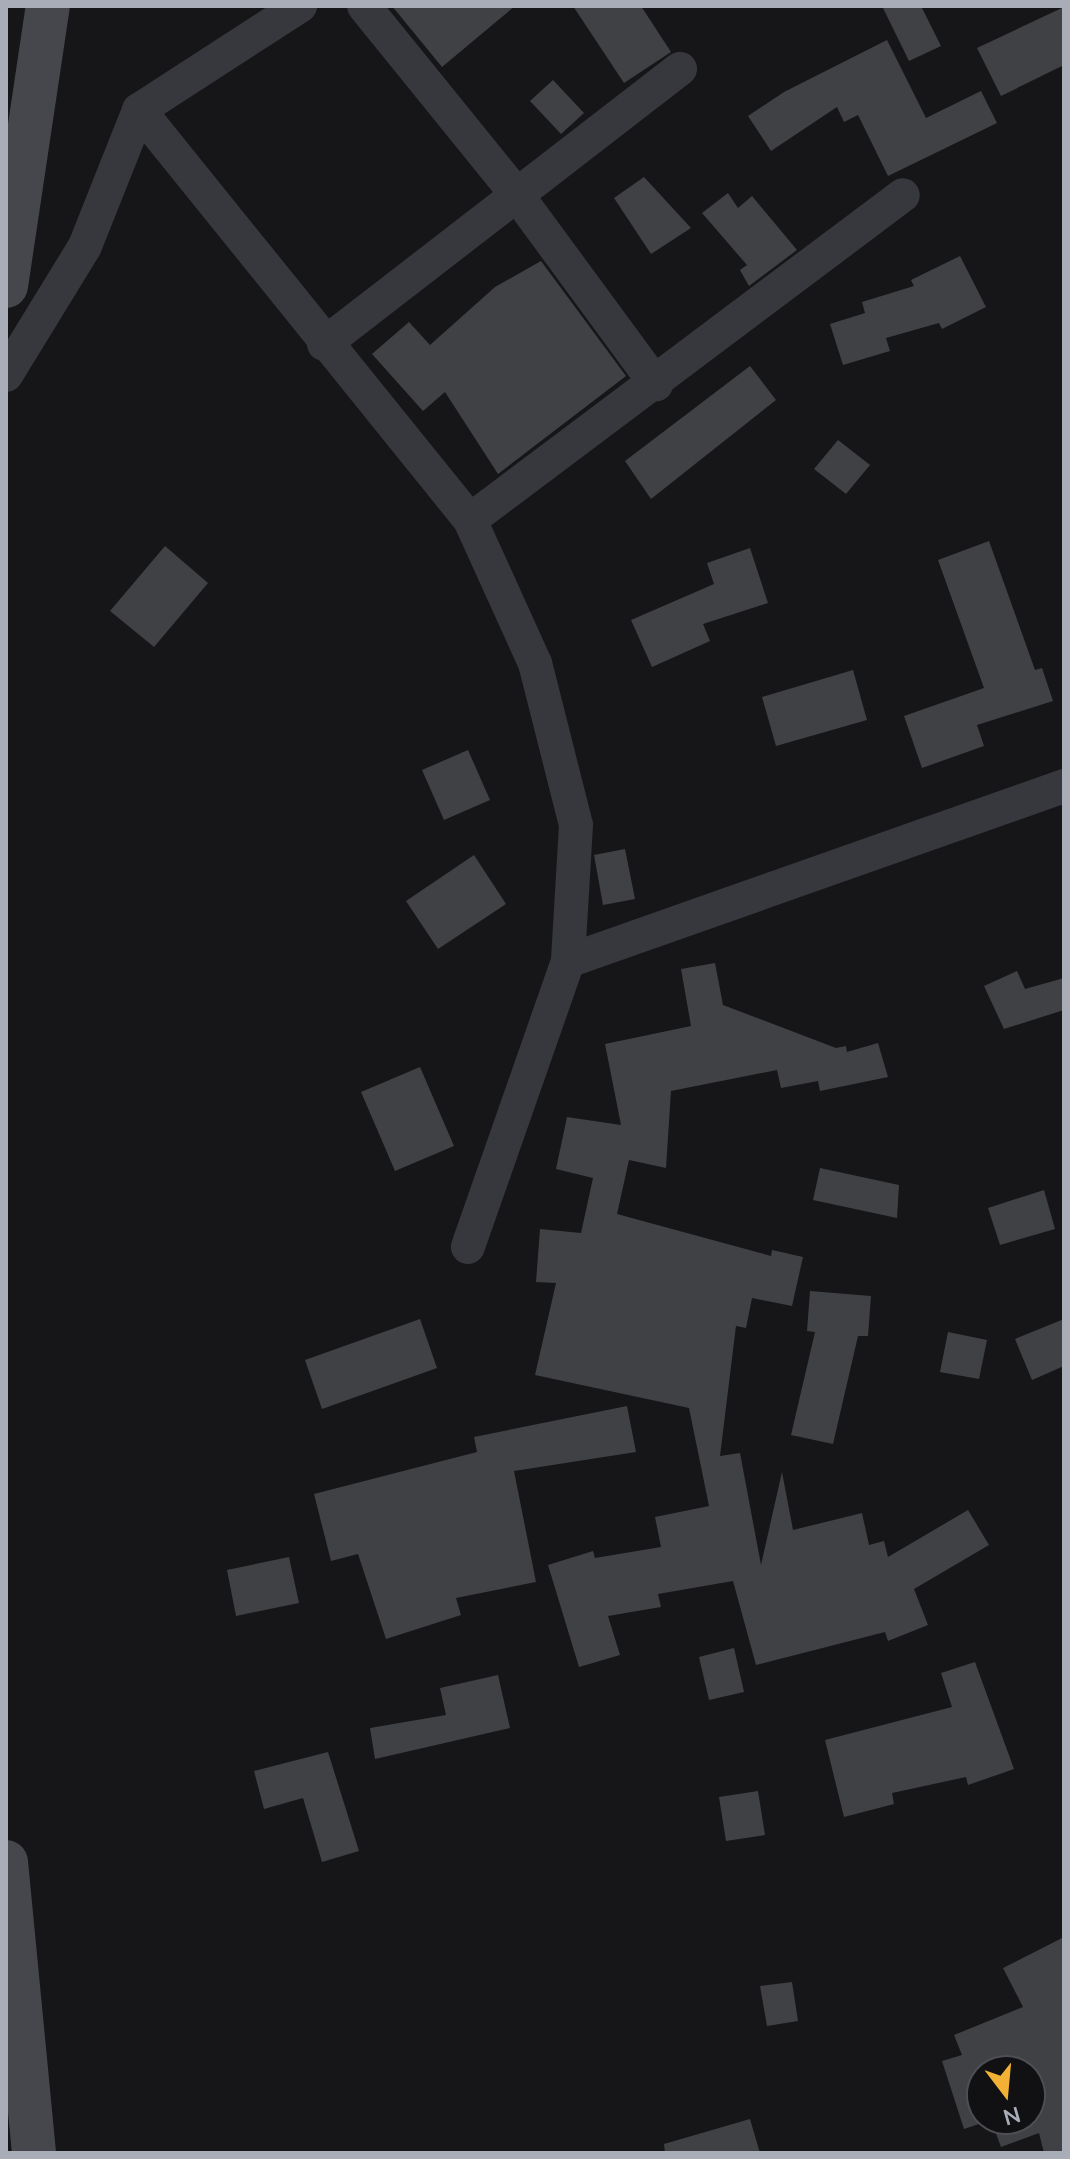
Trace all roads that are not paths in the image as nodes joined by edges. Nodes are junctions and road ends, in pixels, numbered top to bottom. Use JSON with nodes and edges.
{"nodes":[{"id":1,"x":48,"y":6,"type":"edge"},
{"id":2,"x":300,"y":6,"type":"edge"},
{"id":3,"x":364,"y":6,"type":"edge"},
{"id":4,"x":680,"y":69,"type":"dead end"},
{"id":5,"x":139,"y":110,"type":"junction"},
{"id":6,"x":517,"y":195,"type":"junction"},
{"id":7,"x":903,"y":195,"type":"dead end"},
{"id":8,"x":6,"y":286,"type":"edge"},
{"id":9,"x":324,"y":344,"type":"junction"},
{"id":10,"x":6,"y":375,"type":"edge"},
{"id":11,"x":656,"y":384,"type":"junction"},
{"id":12,"x":470,"y":520,"type":"junction"},
{"id":13,"x":1064,"y":786,"type":"edge"},
{"id":14,"x":568,"y":961,"type":"junction"},
{"id":15,"x":468,"y":1247,"type":"dead end"},
{"id":16,"x":6,"y":1862,"type":"edge"},
{"id":17,"x":34,"y":2153,"type":"edge"}],
"edges":[{"from":1,"to":8,"type":"street"},
{"from":2,"to":5,"type":"street"},
{"from":3,"to":6,"type":"street"},
{"from":4,"to":6,"type":"street"},
{"from":5,"to":9,"type":"street"},
{"from":5,"to":10,"type":"street"},
{"from":6,"to":9,"type":"street"},
{"from":6,"to":11,"type":"street"},
{"from":7,"to":11,"type":"street"},
{"from":9,"to":12,"type":"street"},
{"from":11,"to":12,"type":"street"},
{"from":12,"to":14,"type":"street"},
{"from":13,"to":14,"type":"street"},
{"from":14,"to":15,"type":"street"},
{"from":16,"to":17,"type":"street"}]}
